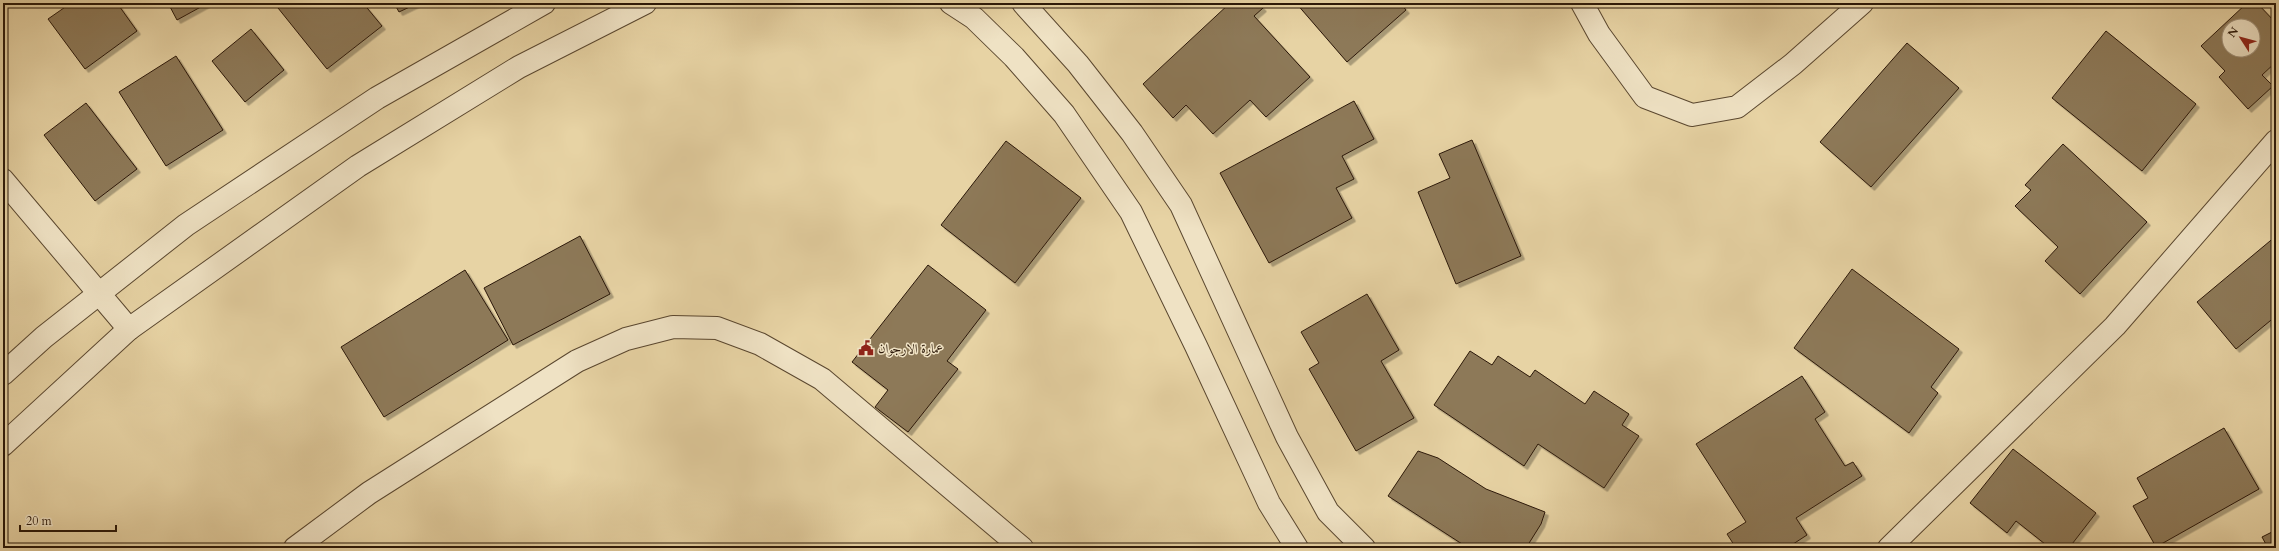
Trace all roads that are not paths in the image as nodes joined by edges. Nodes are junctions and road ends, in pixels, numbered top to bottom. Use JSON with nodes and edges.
{"nodes":[{"id":1,"x":544,"y":3,"type":"edge"},
{"id":2,"x":645,"y":3,"type":"edge"},
{"id":3,"x":951,"y":3,"type":"edge"},
{"id":4,"x":1023,"y":3,"type":"edge"},
{"id":5,"x":1582,"y":3,"type":"edge"},
{"id":6,"x":1862,"y":3,"type":"edge"},
{"id":7,"x":2276,"y":141,"type":"edge"},
{"id":8,"x":3,"y":180,"type":"edge"},
{"id":9,"x":99,"y":294,"type":"junction"},
{"id":10,"x":128,"y":329,"type":"junction"},
{"id":11,"x":3,"y":374,"type":"edge"},
{"id":12,"x":3,"y":445,"type":"edge"},
{"id":13,"x":295,"y":548,"type":"edge"},
{"id":14,"x":1022,"y":548,"type":"edge"},
{"id":15,"x":1297,"y":548,"type":"edge"},
{"id":16,"x":1364,"y":548,"type":"edge"},
{"id":17,"x":1890,"y":548,"type":"edge"}],
"edges":[{"from":1,"to":9,"type":"street"},
{"from":2,"to":10,"type":"street"},
{"from":3,"to":15,"type":"street"},
{"from":4,"to":16,"type":"street"},
{"from":5,"to":6,"type":"street"},
{"from":7,"to":17,"type":"street"},
{"from":8,"to":9,"type":"street"},
{"from":9,"to":10,"type":"street"},
{"from":9,"to":11,"type":"street"},
{"from":10,"to":12,"type":"street"},
{"from":13,"to":14,"type":"street"}]}
